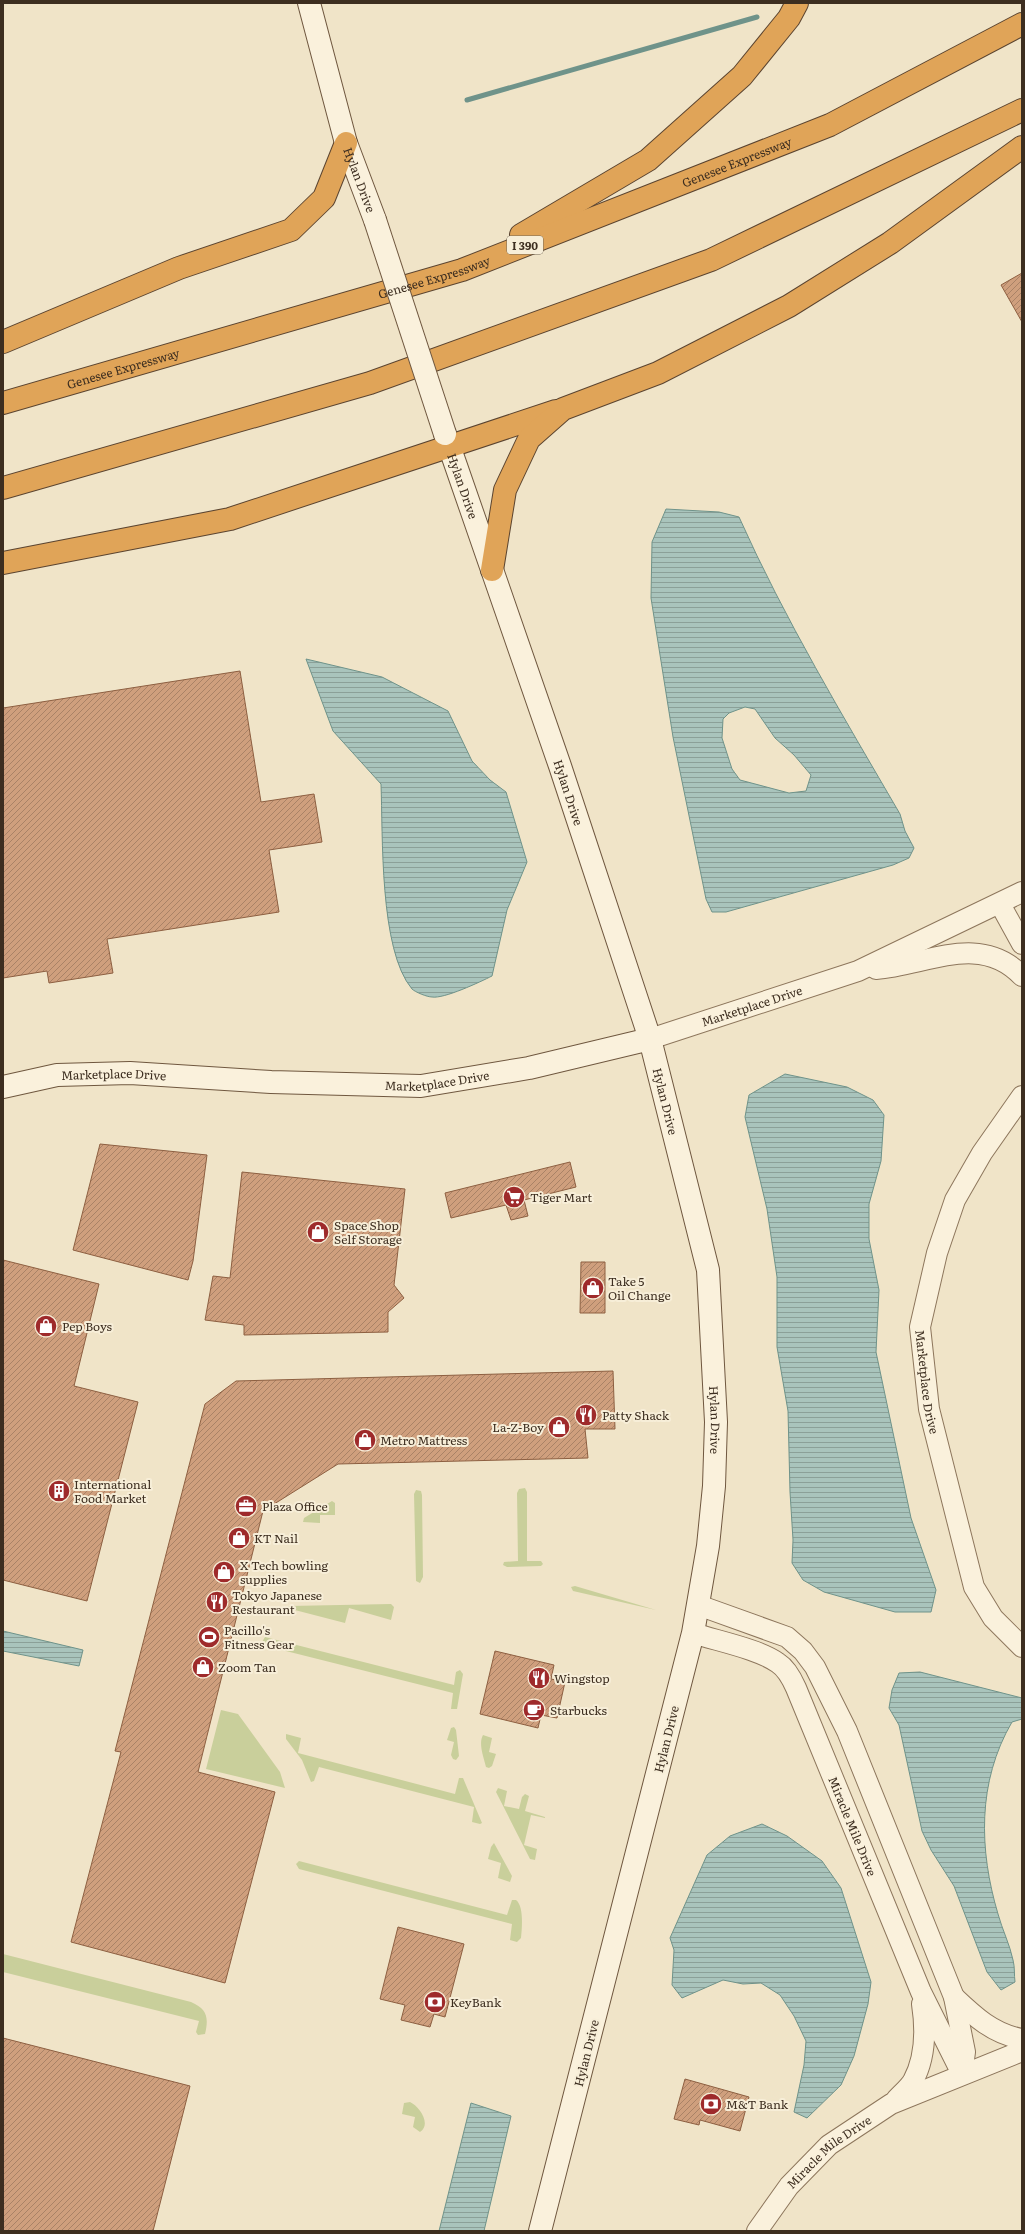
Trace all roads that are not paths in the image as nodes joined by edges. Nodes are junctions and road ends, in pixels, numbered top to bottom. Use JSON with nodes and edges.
{"nodes":[{"id":1,"x":309,"y":3,"type":"edge"},
{"id":2,"x":797,"y":3,"type":"edge"},
{"id":3,"x":1022,"y":24,"type":"edge"},
{"id":4,"x":1022,"y":110,"type":"edge"},
{"id":5,"x":346,"y":143,"type":"junction"},
{"id":6,"x":1022,"y":147,"type":"edge"},
{"id":7,"x":462,"y":270,"type":"junction"},
{"id":8,"x":3,"y":342,"type":"edge"},
{"id":9,"x":3,"y":403,"type":"edge"},
{"id":10,"x":563,"y":409,"type":"junction"},
{"id":11,"x":447,"y":440,"type":"junction"},
{"id":12,"x":3,"y":488,"type":"edge"},
{"id":13,"x":3,"y":564,"type":"edge"},
{"id":14,"x":492,"y":570,"type":"junction"},
{"id":15,"x":1022,"y":892,"type":"edge"},
{"id":16,"x":1000,"y":904,"type":"junction"},
{"id":17,"x":1022,"y":944,"type":"edge"},
{"id":18,"x":858,"y":971,"type":"junction"},
{"id":19,"x":1022,"y":976,"type":"edge"},
{"id":20,"x":650,"y":1039,"type":"junction"},
{"id":21,"x":3,"y":1087,"type":"edge"},
{"id":22,"x":1022,"y":1096,"type":"edge"},
{"id":23,"x":698,"y":1605,"type":"junction"},
{"id":24,"x":693,"y":1634,"type":"junction"},
{"id":25,"x":1022,"y":1647,"type":"edge"},
{"id":26,"x":921,"y":1992,"type":"junction"},
{"id":27,"x":954,"y":1997,"type":"junction"},
{"id":28,"x":1022,"y":2039,"type":"edge"},
{"id":29,"x":1022,"y":2051,"type":"edge"},
{"id":30,"x":962,"y":2074,"type":"junction"},
{"id":31,"x":891,"y":2104,"type":"junction"},
{"id":32,"x":540,"y":2231,"type":"edge"},
{"id":33,"x":757,"y":2231,"type":"edge"}],
"edges":[{"from":1,"to":5,"type":"main road","name":"Hylan Drive"},
{"from":2,"to":7,"type":"highway"},
{"from":3,"to":7,"type":"highway","name":"Genesee Expressway","number":"I 390"},
{"from":4,"to":12,"type":"highway"},
{"from":5,"to":8,"type":"highway"},
{"from":5,"to":11,"type":"main road","name":"Hylan Drive","bridge":true},
{"from":6,"to":10,"type":"highway"},
{"from":7,"to":9,"type":"highway","name":"Genesee Expressway","number":"I 390"},
{"from":10,"to":11,"type":"highway"},
{"from":10,"to":14,"type":"highway"},
{"from":11,"to":13,"type":"highway"},
{"from":11,"to":14,"type":"main road","name":"Hylan Drive"},
{"from":14,"to":20,"type":"main road","name":"Hylan Drive"},
{"from":15,"to":16,"type":"street","name":"Marketplace Drive"},
{"from":16,"to":17,"type":"street"},
{"from":16,"to":18,"type":"street","name":"Marketplace Drive"},
{"from":18,"to":19,"type":"street","name":"Marketplace Drive"},
{"from":18,"to":20,"type":"street","name":"Marketplace Drive"},
{"from":20,"to":21,"type":"main road","name":"Marketplace Drive"},
{"from":20,"to":23,"type":"main road","name":"Hylan Drive"},
{"from":22,"to":25,"type":"street","name":"Marketplace Drive"},
{"from":23,"to":24,"type":"main road","name":"Hylan Drive"},
{"from":23,"to":27,"type":"street"},
{"from":24,"to":26,"type":"street","name":"Miracle Mile Drive"},
{"from":24,"to":32,"type":"main road","name":"Hylan Drive"},
{"from":26,"to":30,"type":"street","name":"Miracle Mile Drive"},
{"from":26,"to":31,"type":"street"},
{"from":27,"to":28,"type":"street"},
{"from":27,"to":30,"type":"street"},
{"from":29,"to":30,"type":"street","name":"Miracle Mile Drive"},
{"from":30,"to":31,"type":"street","name":"Miracle Mile Drive"},
{"from":31,"to":33,"type":"street","name":"Miracle Mile Drive"}]}
